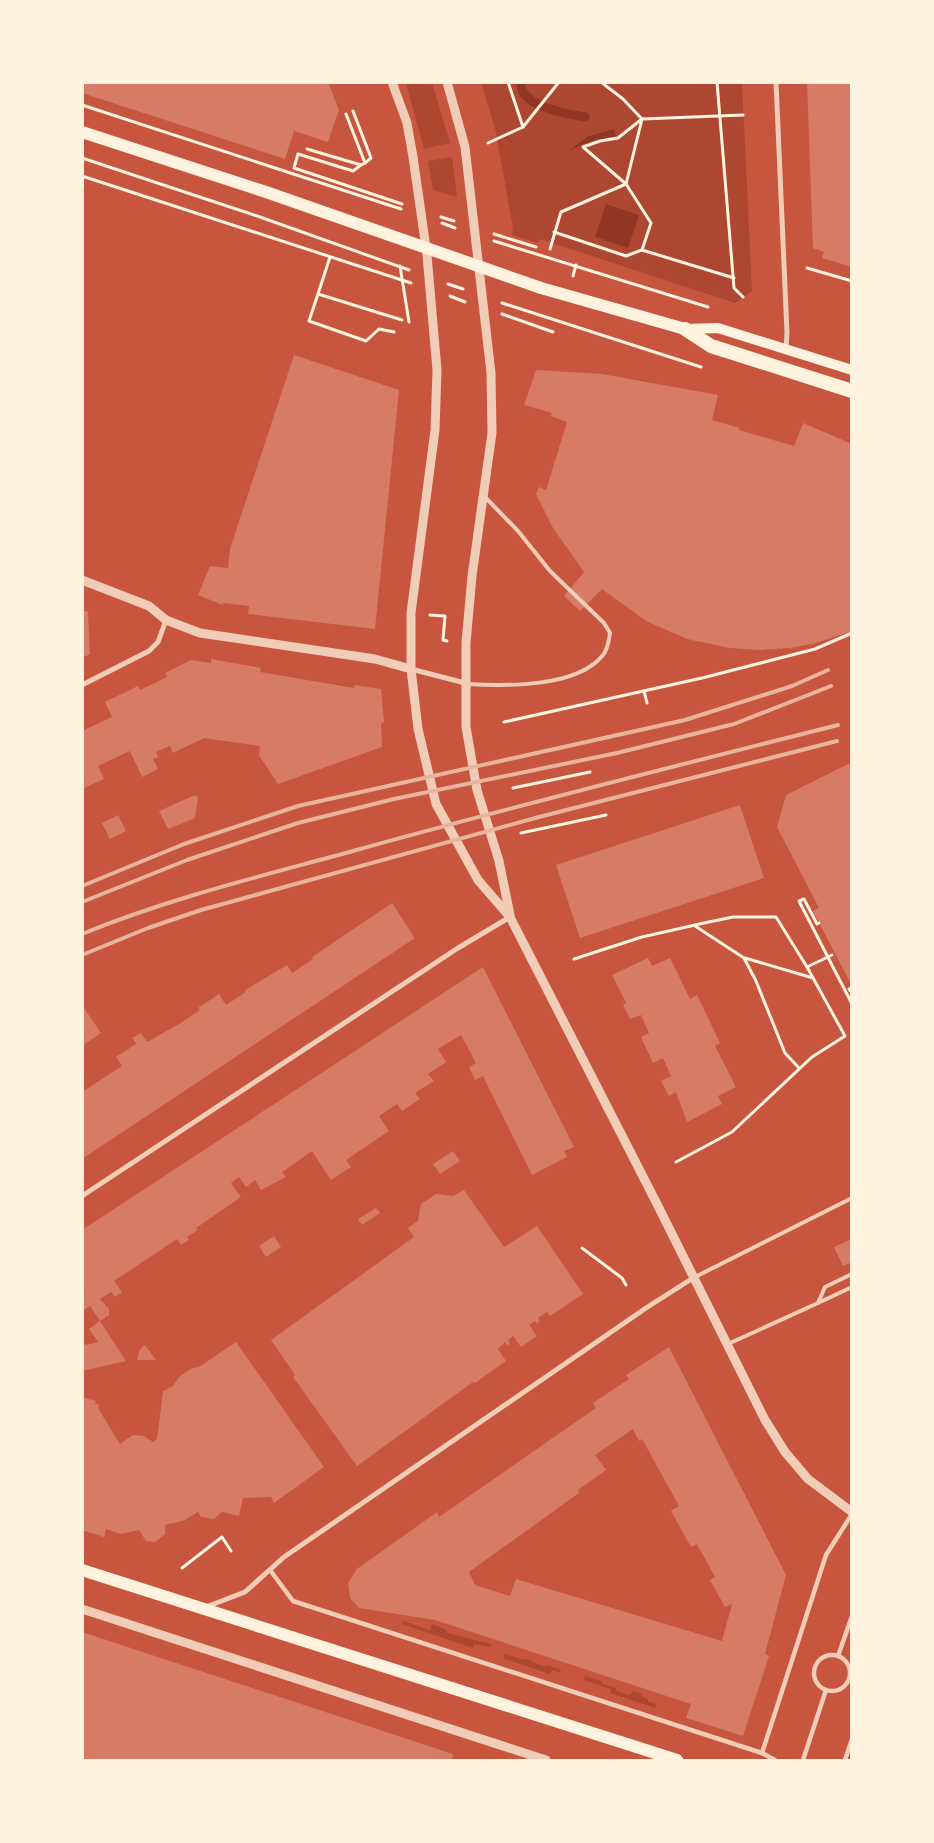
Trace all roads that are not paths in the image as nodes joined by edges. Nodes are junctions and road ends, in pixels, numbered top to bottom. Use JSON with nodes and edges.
{"nodes":[{"id":1,"x":392,"y":82,"type":"edge"},
{"id":2,"x":446,"y":82,"type":"edge"},
{"id":3,"x":776,"y":82,"type":"edge"},
{"id":4,"x":82,"y":132,"type":"edge"},
{"id":5,"x":685,"y":329,"type":"junction"},
{"id":6,"x":786,"y":350,"type":"junction"},
{"id":7,"x":852,"y":370,"type":"edge"},
{"id":8,"x":852,"y":390,"type":"edge"},
{"id":9,"x":482,"y":494,"type":"junction"},
{"id":10,"x":82,"y":580,"type":"edge"},
{"id":11,"x":166,"y":620,"type":"junction"},
{"id":12,"x":411,"y":669,"type":"junction"},
{"id":13,"x":465,"y":683,"type":"junction"},
{"id":14,"x":82,"y":685,"type":"edge"},
{"id":15,"x":510,"y":917,"type":"junction"},
{"id":16,"x":82,"y":1196,"type":"edge"},
{"id":17,"x":852,"y":1198,"type":"edge"},
{"id":18,"x":852,"y":1274,"type":"edge"},
{"id":19,"x":694,"y":1278,"type":"junction"},
{"id":20,"x":852,"y":1287,"type":"edge"},
{"id":21,"x":818,"y":1303,"type":"junction"},
{"id":22,"x":726,"y":1345,"type":"junction"},
{"id":23,"x":852,"y":1513,"type":"edge"},
{"id":24,"x":82,"y":1570,"type":"edge"},
{"id":25,"x":270,"y":1570,"type":"junction"},
{"id":26,"x":202,"y":1608,"type":"junction"},
{"id":27,"x":82,"y":1609,"type":"edge"},
{"id":28,"x":852,"y":1616,"type":"edge"},
{"id":29,"x":838,"y":1656,"type":"junction"},
{"id":30,"x":826,"y":1690,"type":"junction"},
{"id":31,"x":852,"y":1739,"type":"edge"},
{"id":32,"x":762,"y":1753,"type":"junction"},
{"id":33,"x":546,"y":1760,"type":"edge"},
{"id":34,"x":676,"y":1760,"type":"edge"},
{"id":35,"x":775,"y":1760,"type":"edge"},
{"id":36,"x":803,"y":1760,"type":"edge"},
{"id":37,"x":845,"y":1760,"type":"edge"}],
"edges":[{"from":1,"to":12,"type":"street"},
{"from":2,"to":9,"type":"street"},
{"from":3,"to":6,"type":"street"},
{"from":4,"to":5,"type":"main road"},
{"from":5,"to":6,"type":"main road"},
{"from":5,"to":8,"type":"highway"},
{"from":6,"to":7,"type":"main road"},
{"from":9,"to":13,"type":"street"},
{"from":9,"to":13,"type":"lane"},
{"from":10,"to":11,"type":"street"},
{"from":11,"to":12,"type":"street"},
{"from":11,"to":14,"type":"street"},
{"from":12,"to":13,"type":"street"},
{"from":12,"to":15,"type":"street"},
{"from":13,"to":15,"type":"street"},
{"from":15,"to":16,"type":"street"},
{"from":15,"to":19,"type":"street"},
{"from":17,"to":19,"type":"lane"},
{"from":18,"to":21,"type":"lane"},
{"from":19,"to":22,"type":"street"},
{"from":19,"to":25,"type":"street"},
{"from":20,"to":21,"type":"lane"},
{"from":21,"to":22,"type":"lane"},
{"from":22,"to":23,"type":"street"},
{"from":23,"to":32,"type":"street"},
{"from":24,"to":26,"type":"main road"},
{"from":25,"to":26,"type":"street"},
{"from":25,"to":32,"type":"street"},
{"from":26,"to":34,"type":"main road"},
{"from":27,"to":33,"type":"street"},
{"from":28,"to":29,"type":"street"},
{"from":29,"to":30,"type":"street"},
{"from":29,"to":30,"type":"street"},
{"from":30,"to":36,"type":"street"},
{"from":31,"to":37,"type":"street"},
{"from":32,"to":35,"type":"street"}]}
